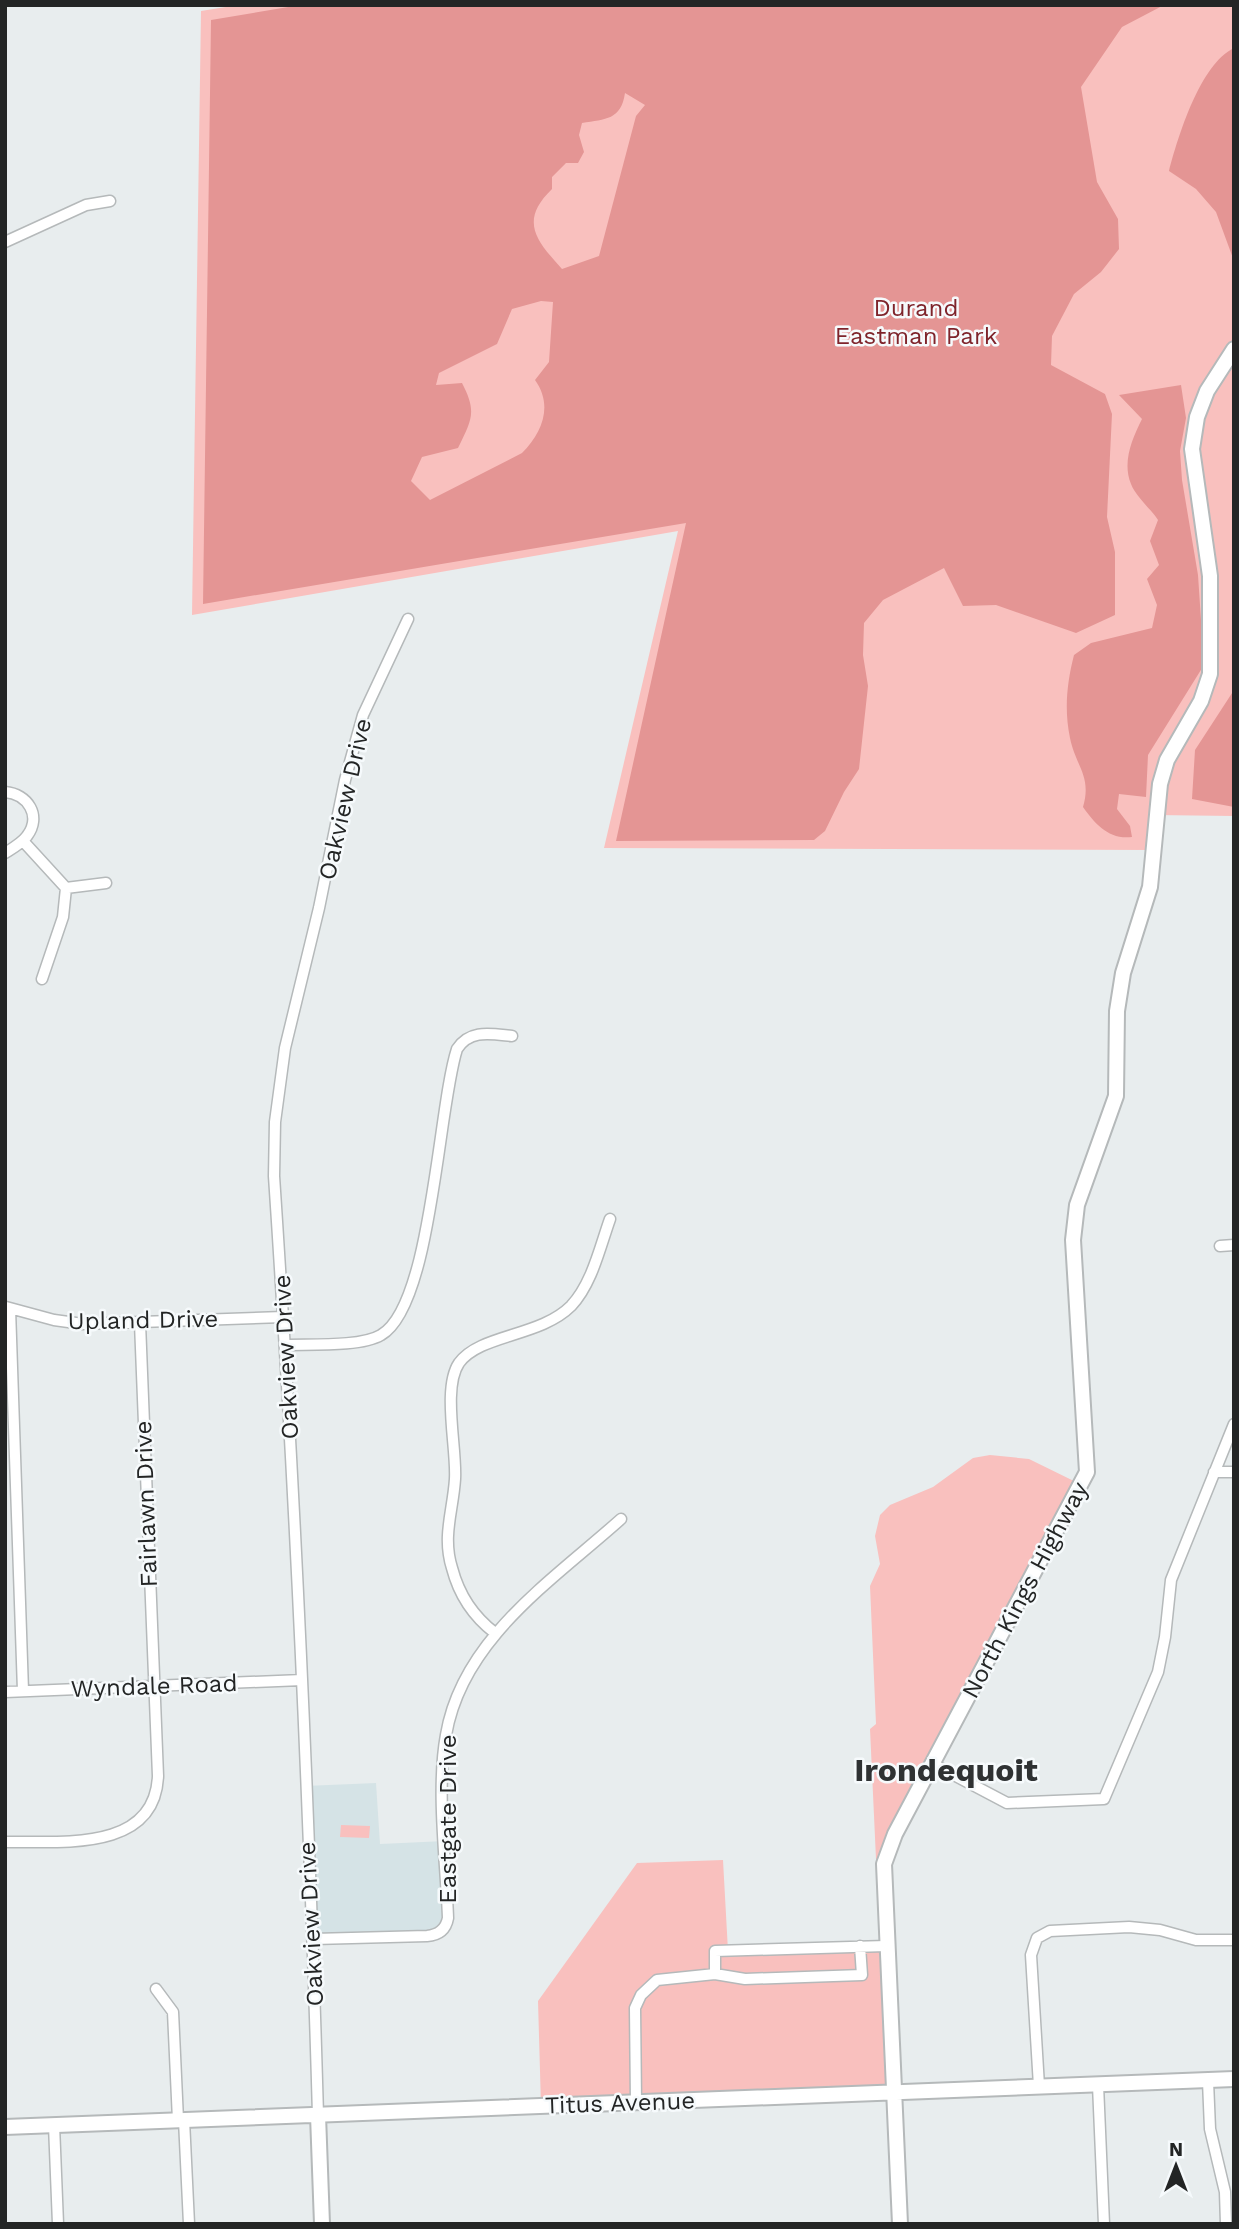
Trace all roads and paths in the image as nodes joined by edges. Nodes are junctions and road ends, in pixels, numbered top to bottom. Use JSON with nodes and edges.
{"nodes":[{"id":1,"x":110,"y":201,"type":"dead end"},
{"id":2,"x":5,"y":242,"type":"edge"},
{"id":3,"x":1234,"y":349,"type":"edge"},
{"id":4,"x":408,"y":619,"type":"dead end"},
{"id":5,"x":5,"y":792,"type":"edge"},
{"id":6,"x":23,"y":841,"type":"junction"},
{"id":7,"x":5,"y":853,"type":"edge"},
{"id":8,"x":106,"y":883,"type":"dead end"},
{"id":9,"x":66,"y":888,"type":"junction"},
{"id":10,"x":42,"y":979,"type":"dead end"},
{"id":11,"x":512,"y":1036,"type":"dead end"},
{"id":12,"x":610,"y":1219,"type":"dead end"},
{"id":13,"x":1234,"y":1245,"type":"edge"},
{"id":14,"x":1220,"y":1246,"type":"dead end"},
{"id":15,"x":8,"y":1308,"type":"edge"},
{"id":16,"x":284,"y":1317,"type":"junction"},
{"id":17,"x":140,"y":1323,"type":"junction"},
{"id":18,"x":285,"y":1345,"type":"junction"},
{"id":19,"x":1234,"y":1424,"type":"edge"},
{"id":20,"x":1214,"y":1472,"type":"junction"},
{"id":21,"x":1234,"y":1472,"type":"edge"},
{"id":22,"x":621,"y":1519,"type":"dead end"},
{"id":23,"x":495,"y":1633,"type":"junction"},
{"id":24,"x":302,"y":1680,"type":"junction"},
{"id":25,"x":153,"y":1686,"type":"junction"},
{"id":26,"x":23,"y":1691,"type":"junction"},
{"id":27,"x":5,"y":1692,"type":"edge"},
{"id":28,"x":933,"y":1764,"type":"junction"},
{"id":29,"x":5,"y":1842,"type":"edge"},
{"id":30,"x":314,"y":1939,"type":"junction"},
{"id":31,"x":1234,"y":1940,"type":"edge"},
{"id":32,"x":860,"y":1946,"type":"junction"},
{"id":33,"x":886,"y":1946,"type":"junction"},
{"id":34,"x":715,"y":1973,"type":"junction"},
{"id":35,"x":156,"y":1989,"type":"dead end"},
{"id":36,"x":1234,"y":2079,"type":"edge"},
{"id":37,"x":1208,"y":2081,"type":"junction"},
{"id":38,"x":1098,"y":2085,"type":"junction"},
{"id":39,"x":1039,"y":2086,"type":"junction"},
{"id":40,"x":892,"y":2092,"type":"junction"},
{"id":41,"x":636,"y":2102,"type":"junction"},
{"id":42,"x":318,"y":2116,"type":"junction"},
{"id":43,"x":181,"y":2120,"type":"junction"},
{"id":44,"x":54,"y":2125,"type":"junction"},
{"id":45,"x":5,"y":2127,"type":"edge"},
{"id":46,"x":58,"y":2224,"type":"edge"},
{"id":47,"x":188,"y":2224,"type":"edge"},
{"id":48,"x":322,"y":2224,"type":"edge"},
{"id":49,"x":900,"y":2224,"type":"edge"},
{"id":50,"x":1104,"y":2224,"type":"edge"},
{"id":51,"x":1226,"y":2224,"type":"edge"}],
"edges":[{"from":1,"to":2,"type":"street"},
{"from":3,"to":28,"type":"street","name":"North Kings Highway"},
{"from":4,"to":16,"type":"street","name":"Oakview Drive"},
{"from":5,"to":6,"type":"street"},
{"from":6,"to":7,"type":"street"},
{"from":6,"to":9,"type":"street"},
{"from":8,"to":9,"type":"street"},
{"from":9,"to":10,"type":"street"},
{"from":11,"to":18,"type":"street"},
{"from":12,"to":23,"type":"street"},
{"from":13,"to":14,"type":"street"},
{"from":15,"to":17,"type":"street","name":"Upland Drive"},
{"from":15,"to":26,"type":"street"},
{"from":16,"to":17,"type":"street","name":"Upland Drive"},
{"from":16,"to":18,"type":"street","name":"Oakview Drive"},
{"from":17,"to":25,"type":"street","name":"Fairlawn Drive"},
{"from":18,"to":24,"type":"street","name":"Oakview Drive"},
{"from":19,"to":20,"type":"street"},
{"from":20,"to":21,"type":"street"},
{"from":20,"to":28,"type":"street"},
{"from":22,"to":23,"type":"street","name":"Eastgate Drive"},
{"from":23,"to":30,"type":"street","name":"Eastgate Drive"},
{"from":24,"to":25,"type":"street","name":"Wyndale Road"},
{"from":24,"to":30,"type":"street","name":"Oakview Drive"},
{"from":25,"to":26,"type":"street","name":"Wyndale Road"},
{"from":25,"to":29,"type":"street","name":"Fairlawn Drive"},
{"from":26,"to":27,"type":"street","name":"Wyndale Road"},
{"from":28,"to":33,"type":"street","name":"North Kings Highway"},
{"from":30,"to":42,"type":"street","name":"Oakview Drive"},
{"from":31,"to":39,"type":"street"},
{"from":32,"to":33,"type":"street"},
{"from":32,"to":34,"type":"street"},
{"from":32,"to":34,"type":"street"},
{"from":33,"to":40,"type":"street","name":"North Kings Highway"},
{"from":34,"to":41,"type":"street"},
{"from":35,"to":43,"type":"street"},
{"from":36,"to":37,"type":"street","name":"Titus Avenue"},
{"from":37,"to":38,"type":"street","name":"Titus Avenue"},
{"from":37,"to":51,"type":"street"},
{"from":38,"to":39,"type":"street","name":"Titus Avenue"},
{"from":38,"to":50,"type":"street"},
{"from":39,"to":40,"type":"street","name":"Titus Avenue"},
{"from":40,"to":41,"type":"street","name":"Titus Avenue"},
{"from":40,"to":49,"type":"street","name":"North Kings Highway"},
{"from":41,"to":42,"type":"street","name":"Titus Avenue"},
{"from":42,"to":43,"type":"street","name":"Titus Avenue"},
{"from":42,"to":48,"type":"street"},
{"from":43,"to":44,"type":"street","name":"Titus Avenue"},
{"from":43,"to":47,"type":"street"},
{"from":44,"to":45,"type":"street","name":"Titus Avenue"},
{"from":44,"to":46,"type":"street"}]}
